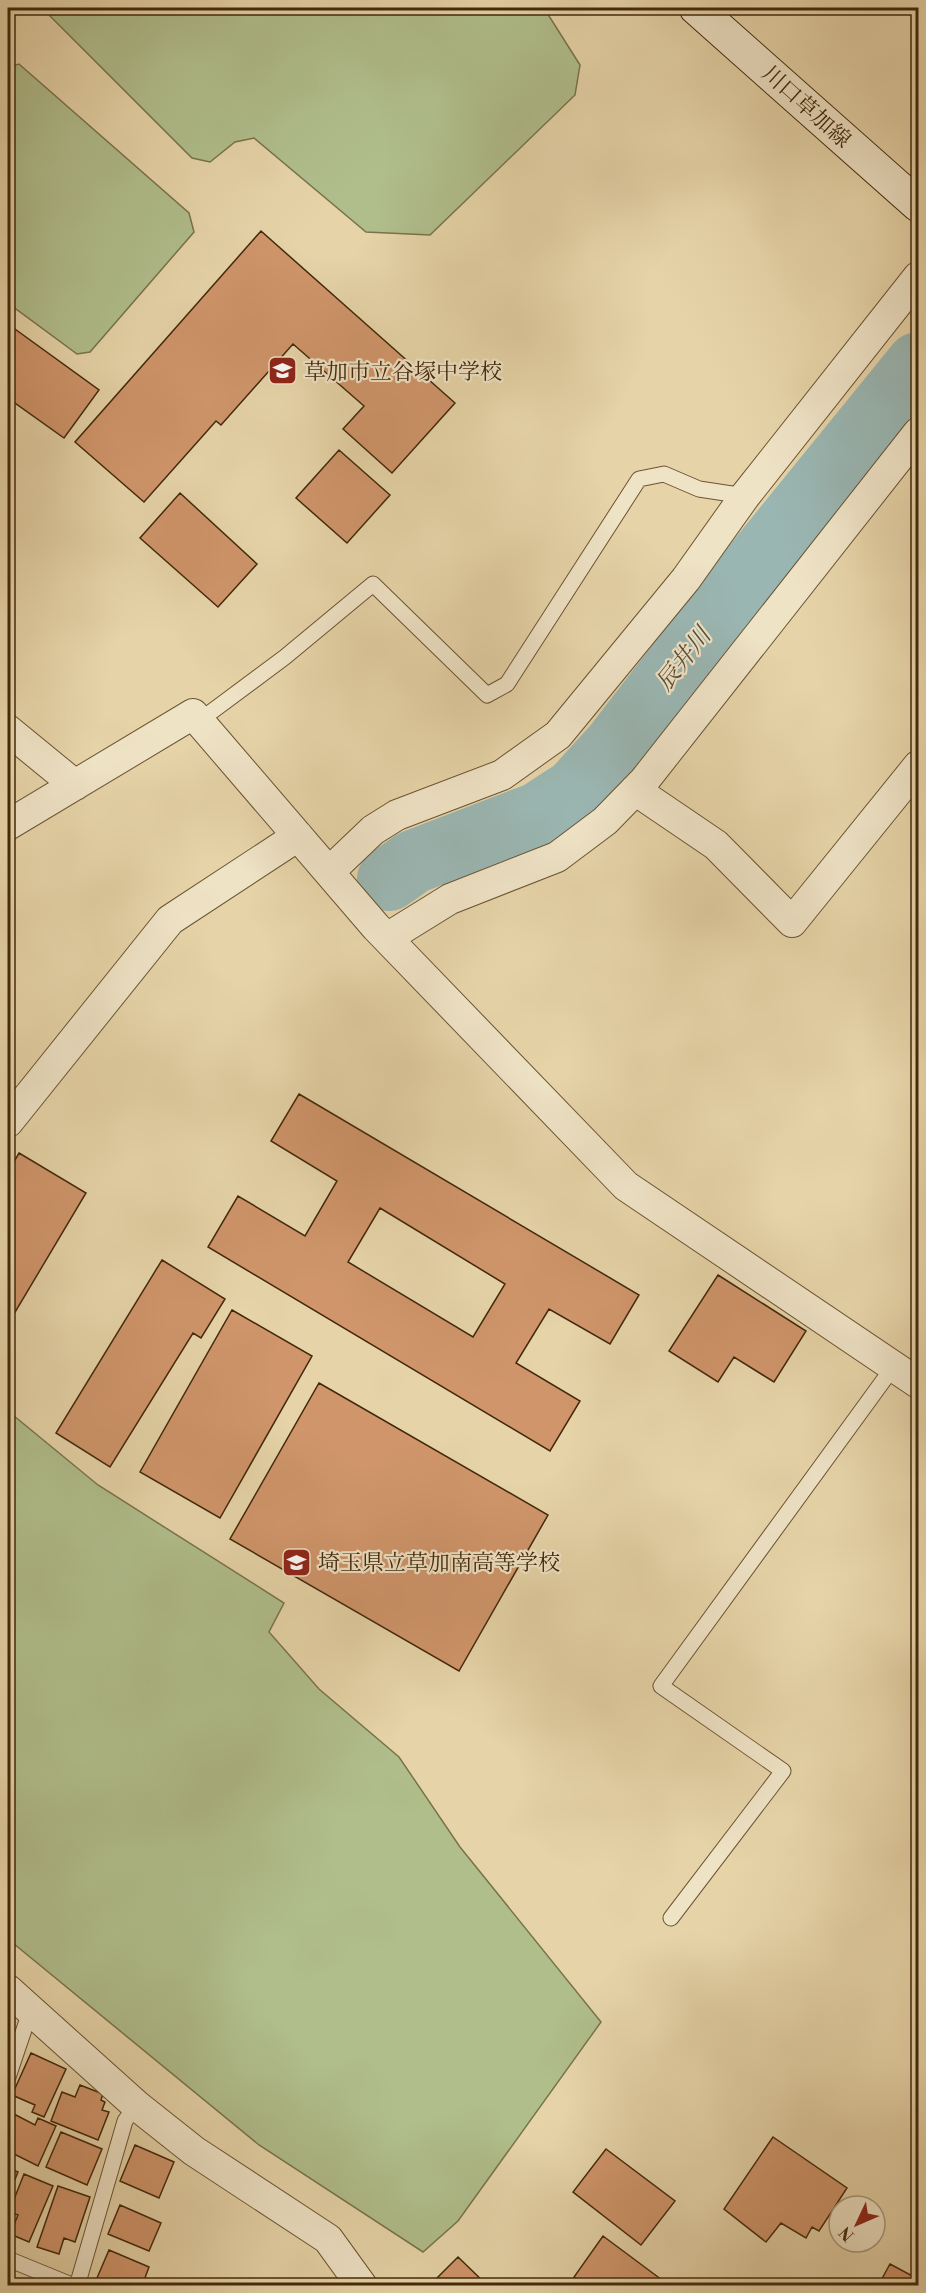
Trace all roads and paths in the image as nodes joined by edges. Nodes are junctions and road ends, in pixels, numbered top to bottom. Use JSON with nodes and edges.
{"nodes":[{"id":1,"x":696,"y":8,"type":"edge"},
{"id":2,"x":918,"y":205,"type":"edge"},
{"id":3,"x":918,"y":277,"type":"edge"},
{"id":4,"x":918,"y":433,"type":"edge"},
{"id":5,"x":745,"y":496,"type":"junction"},
{"id":6,"x":199,"y":721,"type":"junction"},
{"id":7,"x":8,"y":730,"type":"edge"},
{"id":8,"x":918,"y":766,"type":"edge"},
{"id":9,"x":75,"y":784,"type":"junction"},
{"id":10,"x":635,"y":790,"type":"junction"},
{"id":11,"x":8,"y":825,"type":"edge"},
{"id":12,"x":298,"y":836,"type":"junction"},
{"id":13,"x":329,"y":872,"type":"junction"},
{"id":14,"x":387,"y":938,"type":"junction"},
{"id":15,"x":8,"y":1122,"type":"edge"},
{"id":16,"x":894,"y":1366,"type":"junction"},
{"id":17,"x":918,"y":1383,"type":"edge"},
{"id":18,"x":671,"y":1918,"type":"dead end"},
{"id":19,"x":8,"y":1990,"type":"edge"},
{"id":20,"x":30,"y":2009,"type":"junction"},
{"id":21,"x":8,"y":2077,"type":"edge"},
{"id":22,"x":136,"y":2105,"type":"junction"},
{"id":23,"x":8,"y":2259,"type":"edge"},
{"id":24,"x":75,"y":2286,"type":"edge"},
{"id":25,"x":362,"y":2286,"type":"edge"}],
"edges":[{"from":1,"to":2,"type":"main road","name":"川口草加線"},
{"from":3,"to":5,"type":"street"},
{"from":4,"to":10,"type":"street"},
{"from":5,"to":6,"type":"lane"},
{"from":5,"to":13,"type":"street"},
{"from":6,"to":9,"type":"street"},
{"from":6,"to":12,"type":"street"},
{"from":7,"to":9,"type":"street"},
{"from":8,"to":10,"type":"street"},
{"from":9,"to":11,"type":"street"},
{"from":10,"to":14,"type":"street"},
{"from":12,"to":13,"type":"street"},
{"from":12,"to":15,"type":"street"},
{"from":13,"to":14,"type":"street"},
{"from":14,"to":16,"type":"street"},
{"from":16,"to":17,"type":"street"},
{"from":16,"to":18,"type":"lane"},
{"from":19,"to":20,"type":"street"},
{"from":20,"to":21,"type":"lane"},
{"from":20,"to":22,"type":"street"},
{"from":22,"to":24,"type":"lane"},
{"from":22,"to":25,"type":"street"},
{"from":23,"to":24,"type":"lane"}]}
